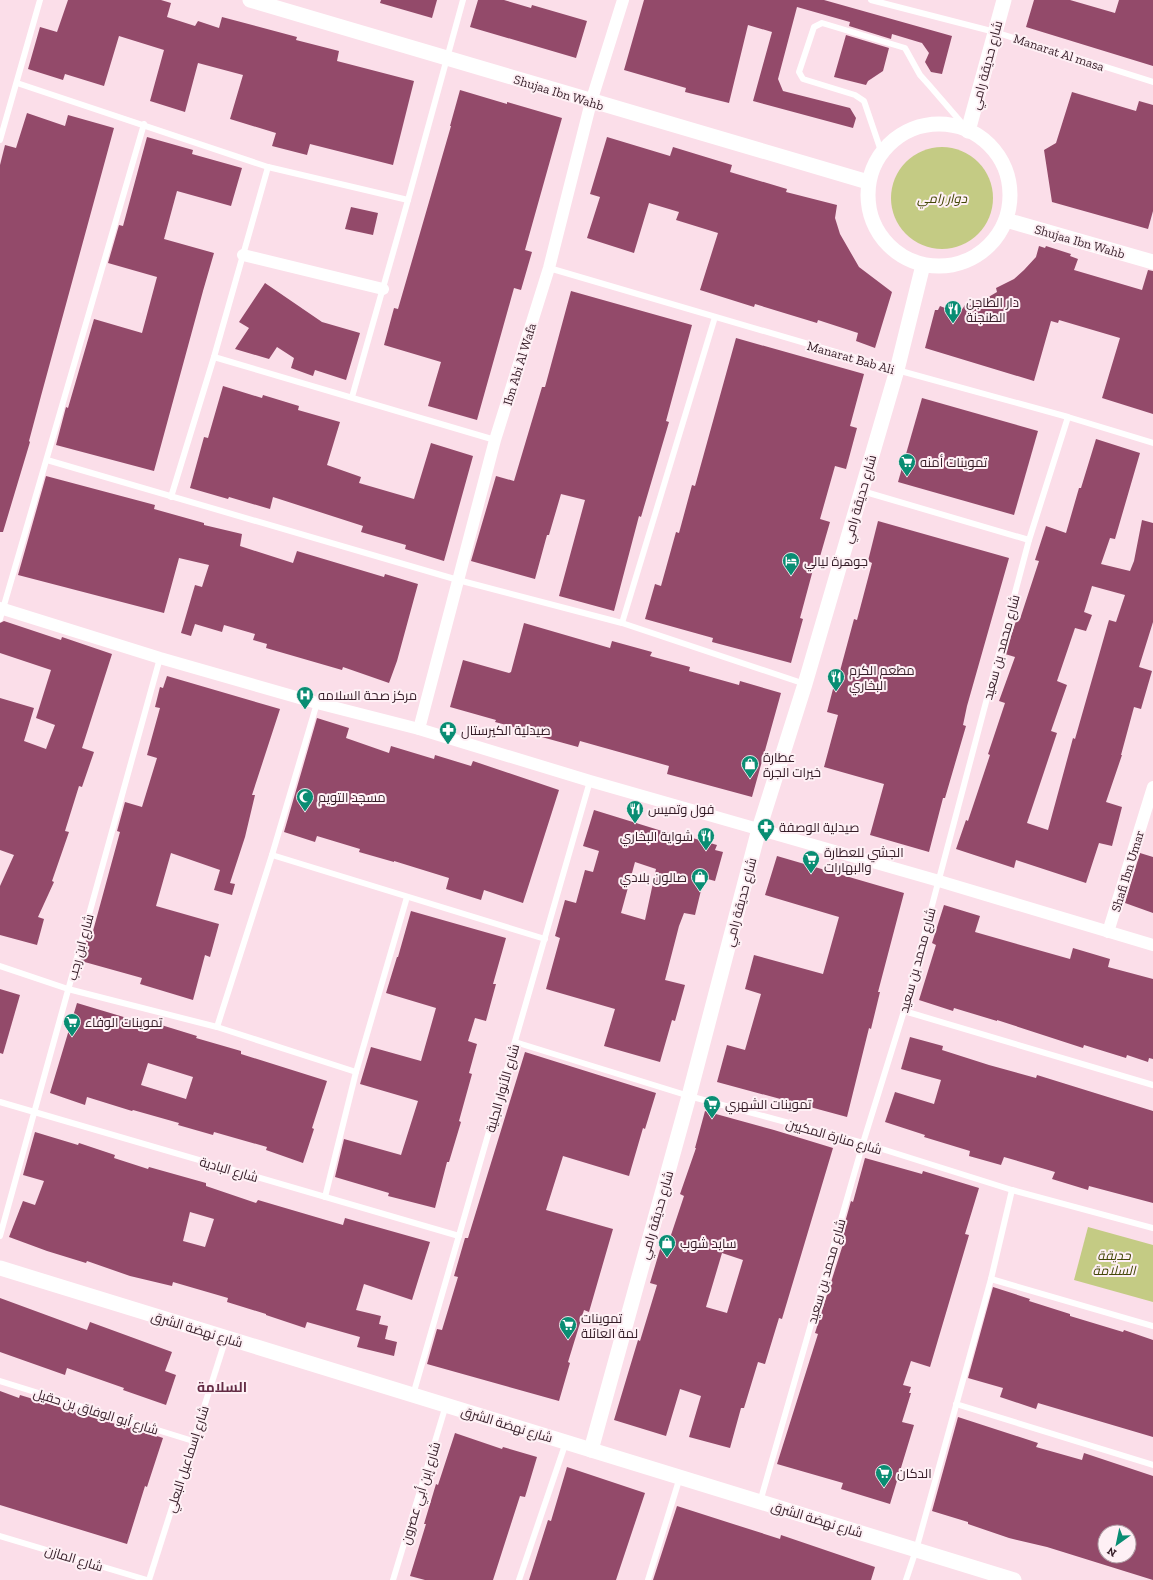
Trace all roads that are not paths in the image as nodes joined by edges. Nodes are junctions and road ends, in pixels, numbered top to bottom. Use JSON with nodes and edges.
{"nodes":[{"id":1,"x":40,"y":0,"type":"edge"},
{"id":2,"x":250,"y":0,"type":"edge"},
{"id":3,"x":463,"y":0,"type":"edge"},
{"id":4,"x":623,"y":0,"type":"edge"},
{"id":5,"x":871,"y":0,"type":"edge"},
{"id":6,"x":1004,"y":0,"type":"edge"},
{"id":7,"x":995,"y":32,"type":"junction"},
{"id":8,"x":447,"y":57,"type":"junction"},
{"id":9,"x":1153,"y":82,"type":"edge"},
{"id":10,"x":17,"y":83,"type":"junction"},
{"id":11,"x":591,"y":102,"type":"junction"},
{"id":12,"x":144,"y":124,"type":"junction"},
{"id":13,"x":968,"y":131,"type":"junction"},
{"id":14,"x":0,"y":140,"type":"edge"},
{"id":15,"x":881,"y":151,"type":"junction"},
{"id":16,"x":268,"y":167,"type":"junction"},
{"id":17,"x":868,"y":182,"type":"junction"},
{"id":18,"x":408,"y":200,"type":"junction"},
{"id":19,"x":1006,"y":220,"type":"junction"},
{"id":20,"x":244,"y":254,"type":"junction"},
{"id":21,"x":1153,"y":262,"type":"edge"},
{"id":22,"x":923,"y":265,"type":"junction"},
{"id":23,"x":549,"y":268,"type":"junction"},
{"id":24,"x":383,"y":289,"type":"junction"},
{"id":25,"x":715,"y":317,"type":"junction"},
{"id":26,"x":214,"y":357,"type":"junction"},
{"id":27,"x":897,"y":370,"type":"junction"},
{"id":28,"x":352,"y":398,"type":"junction"},
{"id":29,"x":1068,"y":417,"type":"junction"},
{"id":30,"x":495,"y":440,"type":"junction"},
{"id":31,"x":1153,"y":443,"type":"edge"},
{"id":32,"x":47,"y":460,"type":"junction"},
{"id":33,"x":861,"y":491,"type":"junction"},
{"id":34,"x":171,"y":497,"type":"junction"},
{"id":35,"x":1029,"y":540,"type":"junction"},
{"id":36,"x":458,"y":580,"type":"junction"},
{"id":37,"x":1,"y":612,"type":"edge"},
{"id":38,"x":622,"y":623,"type":"junction"},
{"id":39,"x":160,"y":658,"type":"junction"},
{"id":40,"x":805,"y":684,"type":"junction"},
{"id":41,"x":317,"y":702,"type":"junction"},
{"id":42,"x":419,"y":729,"type":"junction"},
{"id":43,"x":590,"y":781,"type":"junction"},
{"id":44,"x":1153,"y":787,"type":"edge"},
{"id":45,"x":759,"y":829,"type":"junction"},
{"id":46,"x":272,"y":855,"type":"junction"},
{"id":47,"x":938,"y":881,"type":"junction"},
{"id":48,"x":407,"y":897,"type":"junction"},
{"id":49,"x":1108,"y":932,"type":"junction"},
{"id":50,"x":545,"y":939,"type":"junction"},
{"id":51,"x":1153,"y":945,"type":"edge"},
{"id":52,"x":0,"y":966,"type":"edge"},
{"id":53,"x":68,"y":989,"type":"junction"},
{"id":54,"x":904,"y":1011,"type":"junction"},
{"id":55,"x":217,"y":1028,"type":"junction"},
{"id":56,"x":515,"y":1042,"type":"junction"},
{"id":57,"x":356,"y":1072,"type":"junction"},
{"id":58,"x":1153,"y":1085,"type":"edge"},
{"id":59,"x":689,"y":1096,"type":"junction"},
{"id":60,"x":0,"y":1102,"type":"edge"},
{"id":61,"x":35,"y":1112,"type":"junction"},
{"id":62,"x":864,"y":1143,"type":"junction"},
{"id":63,"x":1012,"y":1190,"type":"junction"},
{"id":64,"x":325,"y":1197,"type":"junction"},
{"id":65,"x":1153,"y":1228,"type":"edge"},
{"id":66,"x":0,"y":1236,"type":"edge"},
{"id":67,"x":459,"y":1236,"type":"junction"},
{"id":68,"x":0,"y":1268,"type":"edge"},
{"id":69,"x":991,"y":1279,"type":"junction"},
{"id":70,"x":1153,"y":1326,"type":"edge"},
{"id":71,"x":226,"y":1338,"type":"junction"},
{"id":72,"x":0,"y":1381,"type":"edge"},
{"id":73,"x":413,"y":1395,"type":"junction"},
{"id":74,"x":956,"y":1404,"type":"junction"},
{"id":75,"x":446,"y":1405,"type":"junction"},
{"id":76,"x":193,"y":1441,"type":"junction"},
{"id":77,"x":566,"y":1442,"type":"junction"},
{"id":78,"x":591,"y":1450,"type":"junction"},
{"id":79,"x":1153,"y":1465,"type":"edge"},
{"id":80,"x":680,"y":1477,"type":"junction"},
{"id":81,"x":760,"y":1502,"type":"junction"},
{"id":82,"x":0,"y":1536,"type":"edge"},
{"id":83,"x":916,"y":1550,"type":"junction"},
{"id":84,"x":148,"y":1580,"type":"edge"},
{"id":85,"x":393,"y":1580,"type":"edge"},
{"id":86,"x":520,"y":1580,"type":"edge"},
{"id":87,"x":648,"y":1580,"type":"edge"},
{"id":88,"x":906,"y":1580,"type":"edge"},
{"id":89,"x":1014,"y":1580,"type":"edge"}],
"edges":[{"from":1,"to":10,"type":"lane"},
{"from":2,"to":8,"type":"street","name":"Shujaa Ibn Wahb"},
{"from":3,"to":8,"type":"lane"},
{"from":4,"to":11,"type":"street","name":"Ibn Abi Al Wafa"},
{"from":5,"to":7,"type":"lane","name":"Manarat Al masa"},
{"from":6,"to":7,"type":"street","name":"شارع حديقة رامي"},
{"from":7,"to":9,"type":"lane","name":"Manarat Al masa"},
{"from":7,"to":13,"type":"street","name":"شارع حديقة رامي"},
{"from":8,"to":11,"type":"street","name":"Shujaa Ibn Wahb"},
{"from":8,"to":18,"type":"lane"},
{"from":10,"to":12,"type":"lane"},
{"from":10,"to":14,"type":"lane"},
{"from":11,"to":17,"type":"street","name":"Shujaa Ibn Wahb"},
{"from":11,"to":23,"type":"street","name":"Ibn Abi Al Wafa"},
{"from":12,"to":16,"type":"lane"},
{"from":12,"to":32,"type":"lane"},
{"from":13,"to":15,"type":"street"},
{"from":13,"to":15,"type":"lane"},
{"from":13,"to":19,"type":"street"},
{"from":15,"to":17,"type":"street"},
{"from":16,"to":18,"type":"lane"},
{"from":16,"to":20,"type":"lane"},
{"from":17,"to":22,"type":"street"},
{"from":18,"to":24,"type":"lane"},
{"from":19,"to":21,"type":"street","name":"Shujaa Ibn Wahb"},
{"from":19,"to":22,"type":"street"},
{"from":20,"to":24,"type":"street"},
{"from":20,"to":26,"type":"lane"},
{"from":22,"to":27,"type":"street","name":"شارع حديقة رامي"},
{"from":23,"to":25,"type":"lane","name":"Manarat Bab Ali"},
{"from":23,"to":30,"type":"street","name":"Ibn Abi Al Wafa"},
{"from":24,"to":28,"type":"lane"},
{"from":25,"to":27,"type":"lane","name":"Manarat Bab Ali"},
{"from":25,"to":38,"type":"lane"},
{"from":26,"to":28,"type":"lane"},
{"from":26,"to":34,"type":"lane"},
{"from":27,"to":29,"type":"lane","name":"Manarat Bab Ali"},
{"from":27,"to":33,"type":"street","name":"شارع حديقة رامي"},
{"from":28,"to":30,"type":"lane"},
{"from":29,"to":31,"type":"lane","name":"Manarat Bab Ali"},
{"from":29,"to":35,"type":"lane","name":"شارع محمد بن سعيد"},
{"from":30,"to":36,"type":"street","name":"Ibn Abi Al Wafa"},
{"from":32,"to":34,"type":"lane"},
{"from":32,"to":37,"type":"lane"},
{"from":33,"to":35,"type":"lane"},
{"from":33,"to":40,"type":"street","name":"شارع حديقة رامي"},
{"from":34,"to":36,"type":"lane"},
{"from":35,"to":47,"type":"lane","name":"شارع محمد بن سعيد"},
{"from":36,"to":38,"type":"lane"},
{"from":36,"to":42,"type":"street","name":"Ibn Abi Al Wafa"},
{"from":37,"to":39,"type":"street"},
{"from":38,"to":40,"type":"lane"},
{"from":39,"to":41,"type":"street"},
{"from":39,"to":53,"type":"lane","name":"شارع ابن رجب"},
{"from":40,"to":45,"type":"street","name":"شارع حديقة رامي"},
{"from":41,"to":42,"type":"street"},
{"from":41,"to":46,"type":"lane"},
{"from":42,"to":43,"type":"street"},
{"from":43,"to":45,"type":"street"},
{"from":43,"to":50,"type":"lane","name":"شارع الأنوار الجلية"},
{"from":44,"to":49,"type":"street","name":"Shafi Ibn Umar"},
{"from":45,"to":47,"type":"street"},
{"from":45,"to":59,"type":"street","name":"شارع حديقة رامي"},
{"from":46,"to":48,"type":"lane"},
{"from":46,"to":55,"type":"lane"},
{"from":47,"to":49,"type":"street"},
{"from":47,"to":54,"type":"lane","name":"شارع محمد بن سعيد"},
{"from":48,"to":50,"type":"lane"},
{"from":48,"to":57,"type":"lane"},
{"from":49,"to":51,"type":"street"},
{"from":50,"to":56,"type":"lane","name":"شارع الأنوار الجلية"},
{"from":52,"to":53,"type":"lane"},
{"from":53,"to":55,"type":"lane"},
{"from":53,"to":61,"type":"lane","name":"شارع ابن رجب"},
{"from":54,"to":58,"type":"lane"},
{"from":54,"to":62,"type":"lane","name":"شارع محمد بن سعيد"},
{"from":55,"to":57,"type":"lane"},
{"from":56,"to":59,"type":"lane","name":"شارع منارة المكيين"},
{"from":56,"to":67,"type":"lane","name":"شارع الأنوار الجلية"},
{"from":57,"to":64,"type":"lane"},
{"from":59,"to":62,"type":"lane","name":"شارع منارة المكيين"},
{"from":59,"to":78,"type":"street","name":"شارع حديقة رامي"},
{"from":60,"to":61,"type":"lane","name":"شارع البادية"},
{"from":61,"to":64,"type":"lane","name":"شارع البادية"},
{"from":61,"to":66,"type":"lane","name":"شارع ابن رجب"},
{"from":62,"to":63,"type":"lane","name":"شارع منارة المكيين"},
{"from":62,"to":81,"type":"lane","name":"شارع محمد بن سعيد"},
{"from":63,"to":65,"type":"lane","name":"شارع منارة المكيين"},
{"from":63,"to":69,"type":"lane"},
{"from":64,"to":67,"type":"lane","name":"شارع البادية"},
{"from":67,"to":73,"type":"lane","name":"شارع الأنوار الجلية"},
{"from":68,"to":71,"type":"street","name":"شارع نهضة الشرق"},
{"from":69,"to":70,"type":"lane"},
{"from":69,"to":74,"type":"lane"},
{"from":71,"to":73,"type":"street","name":"شارع نهضة الشرق"},
{"from":71,"to":76,"type":"lane","name":"شارع إسماعيل البعلي"},
{"from":72,"to":76,"type":"lane","name":"شارع أبو الوفاق بن حقيل"},
{"from":73,"to":75,"type":"street","name":"شارع نهضة الشرق"},
{"from":74,"to":79,"type":"lane"},
{"from":74,"to":83,"type":"lane"},
{"from":75,"to":77,"type":"street","name":"شارع نهضة الشرق"},
{"from":75,"to":85,"type":"lane","name":"شارع إبن أبي عصرون"},
{"from":76,"to":84,"type":"lane","name":"شارع إسماعيل البعلي"},
{"from":77,"to":78,"type":"street","name":"شارع نهضة الشرق"},
{"from":77,"to":86,"type":"lane"},
{"from":78,"to":80,"type":"street","name":"شارع نهضة الشرق"},
{"from":80,"to":81,"type":"street","name":"شارع نهضة الشرق"},
{"from":80,"to":87,"type":"lane"},
{"from":81,"to":83,"type":"street","name":"شارع نهضة الشرق"},
{"from":82,"to":84,"type":"lane","name":"شارع المازن"},
{"from":83,"to":88,"type":"lane"},
{"from":83,"to":89,"type":"street","name":"شارع نهضة الشرق"}]}
